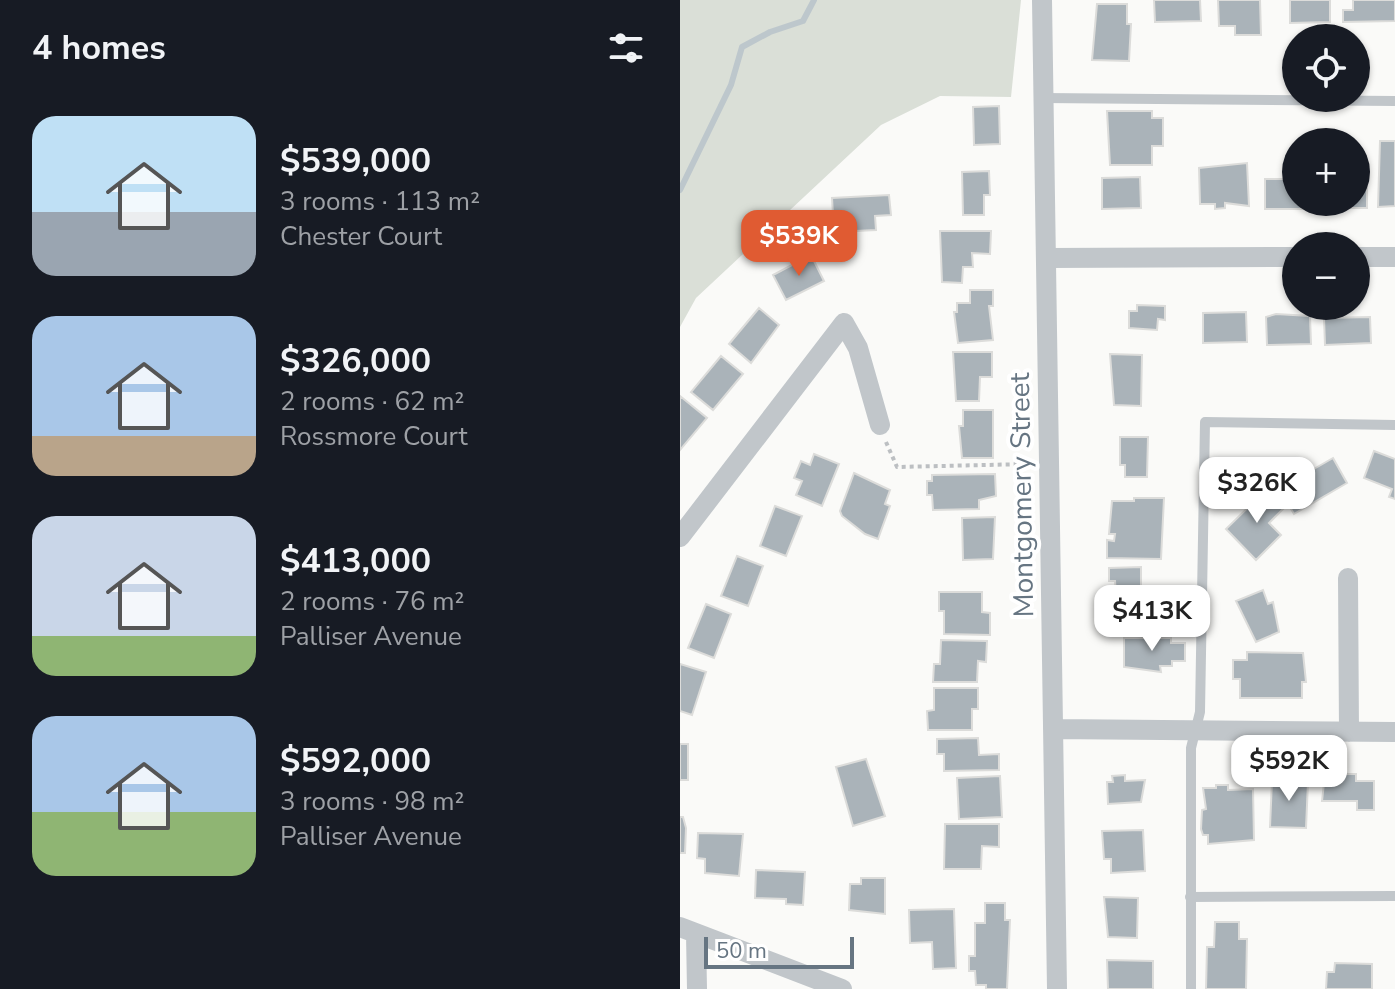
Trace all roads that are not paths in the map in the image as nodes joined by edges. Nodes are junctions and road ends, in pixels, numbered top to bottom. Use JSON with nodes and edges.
{"nodes":[{"id":1,"x":1042,"y":0,"type":"edge"},
{"id":2,"x":1043,"y":98,"type":"junction"},
{"id":3,"x":1395,"y":101,"type":"edge"},
{"id":4,"x":1282,"y":257,"type":"edge"},
{"id":5,"x":1370,"y":257,"type":"edge"},
{"id":6,"x":1395,"y":257,"type":"edge"},
{"id":7,"x":1049,"y":258,"type":"junction"},
{"id":8,"x":880,"y":425,"type":"road end"},
{"id":9,"x":1395,"y":425,"type":"edge"},
{"id":10,"x":680,"y":537,"type":"edge"},
{"id":11,"x":1348,"y":578,"type":"dead end"},
{"id":12,"x":1053,"y":729,"type":"junction"},
{"id":13,"x":1195,"y":730,"type":"junction"},
{"id":14,"x":1349,"y":732,"type":"junction"},
{"id":15,"x":1395,"y":732,"type":"edge"},
{"id":16,"x":1395,"y":896,"type":"edge"},
{"id":17,"x":1190,"y":897,"type":"junction"},
{"id":18,"x":688,"y":931,"type":"edge"},
{"id":19,"x":697,"y":989,"type":"edge"},
{"id":20,"x":842,"y":989,"type":"edge"},
{"id":21,"x":1057,"y":989,"type":"edge"},
{"id":22,"x":1191,"y":989,"type":"edge"}],
"edges":[{"from":1,"to":2,"type":"street","name":"Montgomery Street"},
{"from":2,"to":3,"type":"lane"},
{"from":2,"to":7,"type":"street","name":"Montgomery Street"},
{"from":4,"to":7,"type":"street"},
{"from":5,"to":6,"type":"street"},
{"from":7,"to":12,"type":"street","name":"Montgomery Street"},
{"from":8,"to":10,"type":"street"},
{"from":9,"to":13,"type":"lane"},
{"from":11,"to":14,"type":"street"},
{"from":12,"to":13,"type":"street"},
{"from":12,"to":21,"type":"street","name":"Montgomery Street"},
{"from":13,"to":14,"type":"street"},
{"from":13,"to":17,"type":"lane"},
{"from":14,"to":15,"type":"street"},
{"from":16,"to":17,"type":"lane"},
{"from":17,"to":22,"type":"lane"},
{"from":18,"to":19,"type":"street"},
{"from":18,"to":20,"type":"street"}]}
